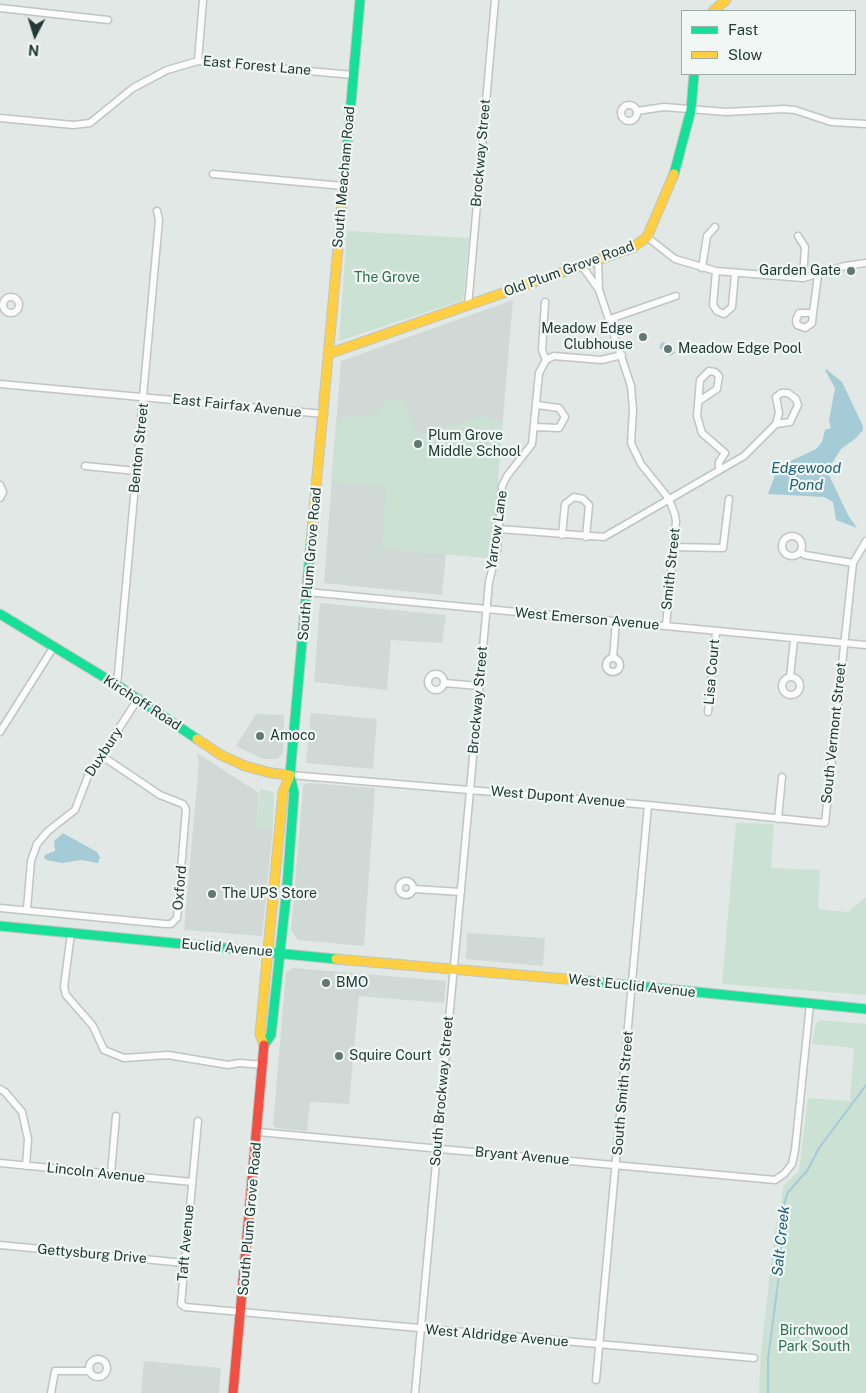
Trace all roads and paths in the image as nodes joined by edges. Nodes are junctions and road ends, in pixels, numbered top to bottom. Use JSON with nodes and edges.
{"nodes":[{"id":1,"x":203,"y":0,"type":"edge"},
{"id":2,"x":360,"y":0,"type":"edge"},
{"id":3,"x":495,"y":0,"type":"edge"},
{"id":4,"x":726,"y":0,"type":"edge"},
{"id":5,"x":0,"y":8,"type":"edge"},
{"id":6,"x":714,"y":10,"type":"edge"},
{"id":7,"x":108,"y":20,"type":"dead end"},
{"id":8,"x":198,"y":61,"type":"junction"},
{"id":9,"x":353,"y":75,"type":"junction"},
{"id":10,"x":694,"y":75,"type":"edge"},
{"id":11,"x":691,"y":110,"type":"junction"},
{"id":12,"x":637,"y":111,"type":"dead end"},
{"id":13,"x":0,"y":118,"type":"edge"},
{"id":14,"x":866,"y":124,"type":"edge"},
{"id":15,"x":212,"y":174,"type":"dead end"},
{"id":16,"x":343,"y":186,"type":"junction"},
{"id":17,"x":157,"y":211,"type":"dead end"},
{"id":18,"x":715,"y":228,"type":"dead end"},
{"id":19,"x":798,"y":236,"type":"dead end"},
{"id":20,"x":647,"y":238,"type":"junction"},
{"id":21,"x":598,"y":260,"type":"junction"},
{"id":22,"x":866,"y":263,"type":"edge"},
{"id":23,"x":582,"y":266,"type":"junction"},
{"id":24,"x":702,"y":268,"type":"junction"},
{"id":25,"x":716,"y":271,"type":"junction"},
{"id":26,"x":735,"y":273,"type":"junction"},
{"id":27,"x":818,"y":275,"type":"junction"},
{"id":28,"x":803,"y":278,"type":"junction"},
{"id":29,"x":600,"y":290,"type":"junction"},
{"id":30,"x":676,"y":296,"type":"dead end"},
{"id":31,"x":545,"y":302,"type":"dead end"},
{"id":32,"x":468,"y":306,"type":"junction"},
{"id":33,"x":813,"y":312,"type":"dead end"},
{"id":34,"x":610,"y":319,"type":"junction"},
{"id":35,"x":328,"y":354,"type":"junction"},
{"id":36,"x":622,"y":355,"type":"junction"},
{"id":37,"x":546,"y":360,"type":"junction"},
{"id":38,"x":0,"y":384,"type":"edge"},
{"id":39,"x":144,"y":397,"type":"junction"},
{"id":40,"x":699,"y":401,"type":"junction"},
{"id":41,"x":537,"y":405,"type":"junction"},
{"id":42,"x":324,"y":414,"type":"junction"},
{"id":43,"x":776,"y":424,"type":"junction"},
{"id":44,"x":535,"y":427,"type":"junction"},
{"id":45,"x":725,"y":453,"type":"junction"},
{"id":46,"x":736,"y":460,"type":"junction"},
{"id":47,"x":85,"y":466,"type":"dead end"},
{"id":48,"x":719,"y":469,"type":"junction"},
{"id":49,"x":136,"y":471,"type":"junction"},
{"id":50,"x":0,"y":485,"type":"edge"},
{"id":51,"x":0,"y":498,"type":"edge"},
{"id":52,"x":728,"y":498,"type":"dead end"},
{"id":53,"x":669,"y":499,"type":"junction"},
{"id":54,"x":499,"y":529,"type":"junction"},
{"id":55,"x":562,"y":535,"type":"junction"},
{"id":56,"x":586,"y":537,"type":"junction"},
{"id":57,"x":866,"y":541,"type":"edge"},
{"id":58,"x":674,"y":547,"type":"junction"},
{"id":59,"x":800,"y":552,"type":"dead end"},
{"id":60,"x":853,"y":563,"type":"junction"},
{"id":61,"x":308,"y":592,"type":"junction"},
{"id":62,"x":486,"y":610,"type":"junction"},
{"id":63,"x":0,"y":614,"type":"edge"},
{"id":64,"x":616,"y":621,"type":"junction"},
{"id":65,"x":666,"y":626,"type":"junction"},
{"id":66,"x":716,"y":632,"type":"junction"},
{"id":67,"x":794,"y":640,"type":"junction"},
{"id":68,"x":843,"y":643,"type":"junction"},
{"id":69,"x":866,"y":646,"type":"edge"},
{"id":70,"x":53,"y":648,"type":"junction"},
{"id":71,"x":613,"y":658,"type":"dead end"},
{"id":72,"x":790,"y":676,"type":"dead end"},
{"id":73,"x":444,"y":683,"type":"dead end"},
{"id":74,"x":117,"y":685,"type":"junction"},
{"id":75,"x":479,"y":686,"type":"junction"},
{"id":76,"x":138,"y":699,"type":"junction"},
{"id":77,"x":708,"y":712,"type":"dead end"},
{"id":78,"x":0,"y":732,"type":"edge"},
{"id":79,"x":102,"y":756,"type":"junction"},
{"id":80,"x":290,"y":774,"type":"junction"},
{"id":81,"x":782,"y":777,"type":"dead end"},
{"id":82,"x":470,"y":790,"type":"junction"},
{"id":83,"x":648,"y":805,"type":"junction"},
{"id":84,"x":778,"y":819,"type":"junction"},
{"id":85,"x":825,"y":823,"type":"joint"},
{"id":86,"x":414,"y":888,"type":"dead end"},
{"id":87,"x":461,"y":892,"type":"junction"},
{"id":88,"x":0,"y":908,"type":"edge"},
{"id":89,"x":27,"y":909,"type":"junction"},
{"id":90,"x":0,"y":926,"type":"edge"},
{"id":91,"x":71,"y":933,"type":"junction"},
{"id":92,"x":267,"y":952,"type":"junction"},
{"id":93,"x":280,"y":952,"type":"junction"},
{"id":94,"x":454,"y":970,"type":"junction"},
{"id":95,"x":632,"y":985,"type":"junction"},
{"id":96,"x":810,"y":1004,"type":"junction"},
{"id":97,"x":866,"y":1009,"type":"edge"},
{"id":98,"x":264,"y":1045,"type":"junction"},
{"id":99,"x":263,"y":1065,"type":"junction"},
{"id":100,"x":0,"y":1089,"type":"edge"},
{"id":101,"x":116,"y":1116,"type":"dead end"},
{"id":102,"x":198,"y":1121,"type":"dead end"},
{"id":103,"x":258,"y":1132,"type":"junction"},
{"id":104,"x":436,"y":1148,"type":"junction"},
{"id":105,"x":0,"y":1163,"type":"edge"},
{"id":106,"x":616,"y":1165,"type":"junction"},
{"id":107,"x":26,"y":1166,"type":"junction"},
{"id":108,"x":111,"y":1174,"type":"junction"},
{"id":109,"x":192,"y":1182,"type":"junction"},
{"id":110,"x":0,"y":1245,"type":"edge"},
{"id":111,"x":184,"y":1263,"type":"junction"},
{"id":112,"x":241,"y":1312,"type":"junction"},
{"id":113,"x":420,"y":1328,"type":"junction"},
{"id":114,"x":599,"y":1345,"type":"junction"},
{"id":115,"x":754,"y":1358,"type":"dead end"},
{"id":116,"x":90,"y":1371,"type":"dead end"},
{"id":117,"x":596,"y":1380,"type":"dead end"},
{"id":118,"x":51,"y":1393,"type":"edge"},
{"id":119,"x":233,"y":1393,"type":"edge"},
{"id":120,"x":415,"y":1393,"type":"edge"}],
"edges":[{"from":1,"to":8,"type":"street"},
{"from":2,"to":9,"type":"main road","name":"South Meacham Road"},
{"from":3,"to":32,"type":"street","name":"Brockway Street"},
{"from":4,"to":6,"type":"main road"},
{"from":5,"to":7,"type":"street"},
{"from":8,"to":9,"type":"street","name":"East Forest Lane"},
{"from":8,"to":13,"type":"street","name":"East Forest Lane"},
{"from":9,"to":16,"type":"main road","name":"South Meacham Road"},
{"from":10,"to":11,"type":"main road","name":"Old Plum Grove Road"},
{"from":11,"to":12,"type":"street"},
{"from":11,"to":14,"type":"street"},
{"from":11,"to":20,"type":"main road","name":"Old Plum Grove Road"},
{"from":15,"to":16,"type":"street"},
{"from":16,"to":35,"type":"main road","name":"South Meacham Road"},
{"from":17,"to":39,"type":"street","name":"Benton Street"},
{"from":18,"to":24,"type":"street"},
{"from":19,"to":28,"type":"street"},
{"from":20,"to":21,"type":"main road","name":"Old Plum Grove Road"},
{"from":20,"to":24,"type":"street"},
{"from":21,"to":23,"type":"main road","name":"Old Plum Grove Road"},
{"from":21,"to":29,"type":"street","name":"Smith Street"},
{"from":22,"to":27,"type":"street"},
{"from":23,"to":29,"type":"street","name":"Smith Street"},
{"from":23,"to":32,"type":"main road","name":"Old Plum Grove Road"},
{"from":24,"to":25,"type":"street"},
{"from":25,"to":26,"type":"street"},
{"from":25,"to":26,"type":"street"},
{"from":26,"to":28,"type":"street"},
{"from":27,"to":28,"type":"street"},
{"from":27,"to":33,"type":"street"},
{"from":29,"to":34,"type":"street","name":"Smith Street"},
{"from":30,"to":34,"type":"street"},
{"from":31,"to":37,"type":"street"},
{"from":32,"to":35,"type":"main road","name":"Old Plum Grove Road"},
{"from":34,"to":36,"type":"street","name":"Smith Street"},
{"from":35,"to":42,"type":"main road","name":"South Plum Grove Road"},
{"from":36,"to":37,"type":"street"},
{"from":36,"to":53,"type":"street","name":"Smith Street"},
{"from":37,"to":41,"type":"street","name":"Yarrow Lane"},
{"from":38,"to":39,"type":"street","name":"East Fairfax Avenue"},
{"from":39,"to":42,"type":"street","name":"East Fairfax Avenue"},
{"from":39,"to":49,"type":"street","name":"Benton Street"},
{"from":40,"to":40,"type":"street"},
{"from":40,"to":45,"type":"street"},
{"from":41,"to":44,"type":"street","name":"Yarrow Lane"},
{"from":41,"to":44,"type":"street"},
{"from":42,"to":61,"type":"main road","name":"South Plum Grove Road"},
{"from":43,"to":43,"type":"street"},
{"from":43,"to":46,"type":"street"},
{"from":44,"to":54,"type":"street","name":"Yarrow Lane"},
{"from":45,"to":46,"type":"street"},
{"from":45,"to":48,"type":"street"},
{"from":46,"to":48,"type":"street"},
{"from":47,"to":49,"type":"street"},
{"from":48,"to":53,"type":"street"},
{"from":49,"to":74,"type":"street","name":"Benton Street"},
{"from":50,"to":51,"type":"street"},
{"from":52,"to":58,"type":"street"},
{"from":53,"to":56,"type":"street"},
{"from":53,"to":58,"type":"street","name":"Smith Street"},
{"from":54,"to":55,"type":"street"},
{"from":54,"to":62,"type":"street","name":"Yarrow Lane"},
{"from":55,"to":56,"type":"street"},
{"from":55,"to":56,"type":"street"},
{"from":57,"to":60,"type":"street"},
{"from":58,"to":65,"type":"street","name":"Smith Street"},
{"from":59,"to":60,"type":"street"},
{"from":60,"to":68,"type":"street","name":"South Vermont Street"},
{"from":61,"to":62,"type":"street","name":"West Emerson Avenue"},
{"from":61,"to":80,"type":"main road","name":"South Plum Grove Road"},
{"from":62,"to":64,"type":"street","name":"West Emerson Avenue"},
{"from":62,"to":75,"type":"street","name":"Brockway Street"},
{"from":63,"to":70,"type":"main road","name":"Kirchoff Road"},
{"from":64,"to":65,"type":"street","name":"West Emerson Avenue"},
{"from":64,"to":71,"type":"street"},
{"from":65,"to":66,"type":"street","name":"West Emerson Avenue"},
{"from":66,"to":67,"type":"street","name":"West Emerson Avenue"},
{"from":66,"to":77,"type":"street","name":"Lisa Court"},
{"from":67,"to":68,"type":"street","name":"West Emerson Avenue"},
{"from":67,"to":72,"type":"street"},
{"from":68,"to":69,"type":"street","name":"West Emerson Avenue"},
{"from":68,"to":85,"type":"street","name":"South Vermont Street"},
{"from":70,"to":74,"type":"main road","name":"Kirchoff Road"},
{"from":70,"to":78,"type":"street"},
{"from":73,"to":75,"type":"street"},
{"from":74,"to":76,"type":"main road","name":"Kirchoff Road"},
{"from":75,"to":82,"type":"street","name":"Brockway Street"},
{"from":76,"to":79,"type":"street","name":"Duxbury"},
{"from":76,"to":80,"type":"main road","name":"Kirchoff Road"},
{"from":79,"to":89,"type":"street","name":"Duxbury"},
{"from":79,"to":89,"type":"street","name":"Oxford"},
{"from":80,"to":82,"type":"street","name":"West Dupont Avenue"},
{"from":80,"to":92,"type":"main road","name":"South Plum Grove Road"},
{"from":80,"to":93,"type":"main road","name":"South Plum Grove Road"},
{"from":81,"to":84,"type":"street"},
{"from":82,"to":83,"type":"street","name":"West Dupont Avenue"},
{"from":82,"to":87,"type":"street","name":"South Brockway Street"},
{"from":83,"to":84,"type":"street","name":"West Dupont Avenue"},
{"from":83,"to":95,"type":"street","name":"South Smith Street"},
{"from":84,"to":85,"type":"street","name":"West Dupont Avenue"},
{"from":86,"to":87,"type":"street"},
{"from":87,"to":94,"type":"street","name":"South Brockway Street"},
{"from":88,"to":89,"type":"street","name":"Oxford"},
{"from":90,"to":91,"type":"main road","name":"Euclid Avenue"},
{"from":91,"to":92,"type":"main road","name":"Euclid Avenue"},
{"from":91,"to":99,"type":"street"},
{"from":92,"to":93,"type":"main road","name":"Euclid Avenue"},
{"from":92,"to":98,"type":"main road","name":"South Plum Grove Road"},
{"from":93,"to":94,"type":"main road","name":"Euclid Avenue"},
{"from":93,"to":98,"type":"main road","name":"South Plum Grove Road"},
{"from":94,"to":95,"type":"main road","name":"West Euclid Avenue"},
{"from":94,"to":104,"type":"street","name":"South Brockway Street"},
{"from":95,"to":96,"type":"main road","name":"West Euclid Avenue"},
{"from":95,"to":106,"type":"street","name":"South Smith Street"},
{"from":96,"to":97,"type":"main road"},
{"from":96,"to":106,"type":"street","name":"Bryant Avenue"},
{"from":98,"to":99,"type":"main road","name":"South Plum Grove Road"},
{"from":99,"to":103,"type":"main road","name":"South Plum Grove Road"},
{"from":100,"to":107,"type":"street"},
{"from":101,"to":108,"type":"street"},
{"from":102,"to":109,"type":"street","name":"Taft Avenue"},
{"from":103,"to":104,"type":"street","name":"Bryant Avenue"},
{"from":103,"to":112,"type":"main road","name":"South Plum Grove Road"},
{"from":104,"to":106,"type":"street","name":"Bryant Avenue"},
{"from":104,"to":113,"type":"street","name":"South Brockway Street"},
{"from":105,"to":107,"type":"street","name":"Lincoln Avenue"},
{"from":106,"to":114,"type":"street","name":"South Smith Street"},
{"from":107,"to":108,"type":"street","name":"Lincoln Avenue"},
{"from":108,"to":109,"type":"street","name":"Lincoln Avenue"},
{"from":109,"to":111,"type":"street","name":"Taft Avenue"},
{"from":110,"to":111,"type":"street","name":"Gettysburg Drive"},
{"from":111,"to":112,"type":"street","name":"Taft Avenue"},
{"from":112,"to":113,"type":"street","name":"West Aldridge Avenue"},
{"from":112,"to":119,"type":"main road","name":"South Plum Grove Road"},
{"from":113,"to":114,"type":"street","name":"West Aldridge Avenue"},
{"from":113,"to":120,"type":"street","name":"South Brockway Street"},
{"from":114,"to":115,"type":"street","name":"West Aldridge Avenue"},
{"from":114,"to":117,"type":"street","name":"South Smith Street"},
{"from":116,"to":118,"type":"street"}]}
